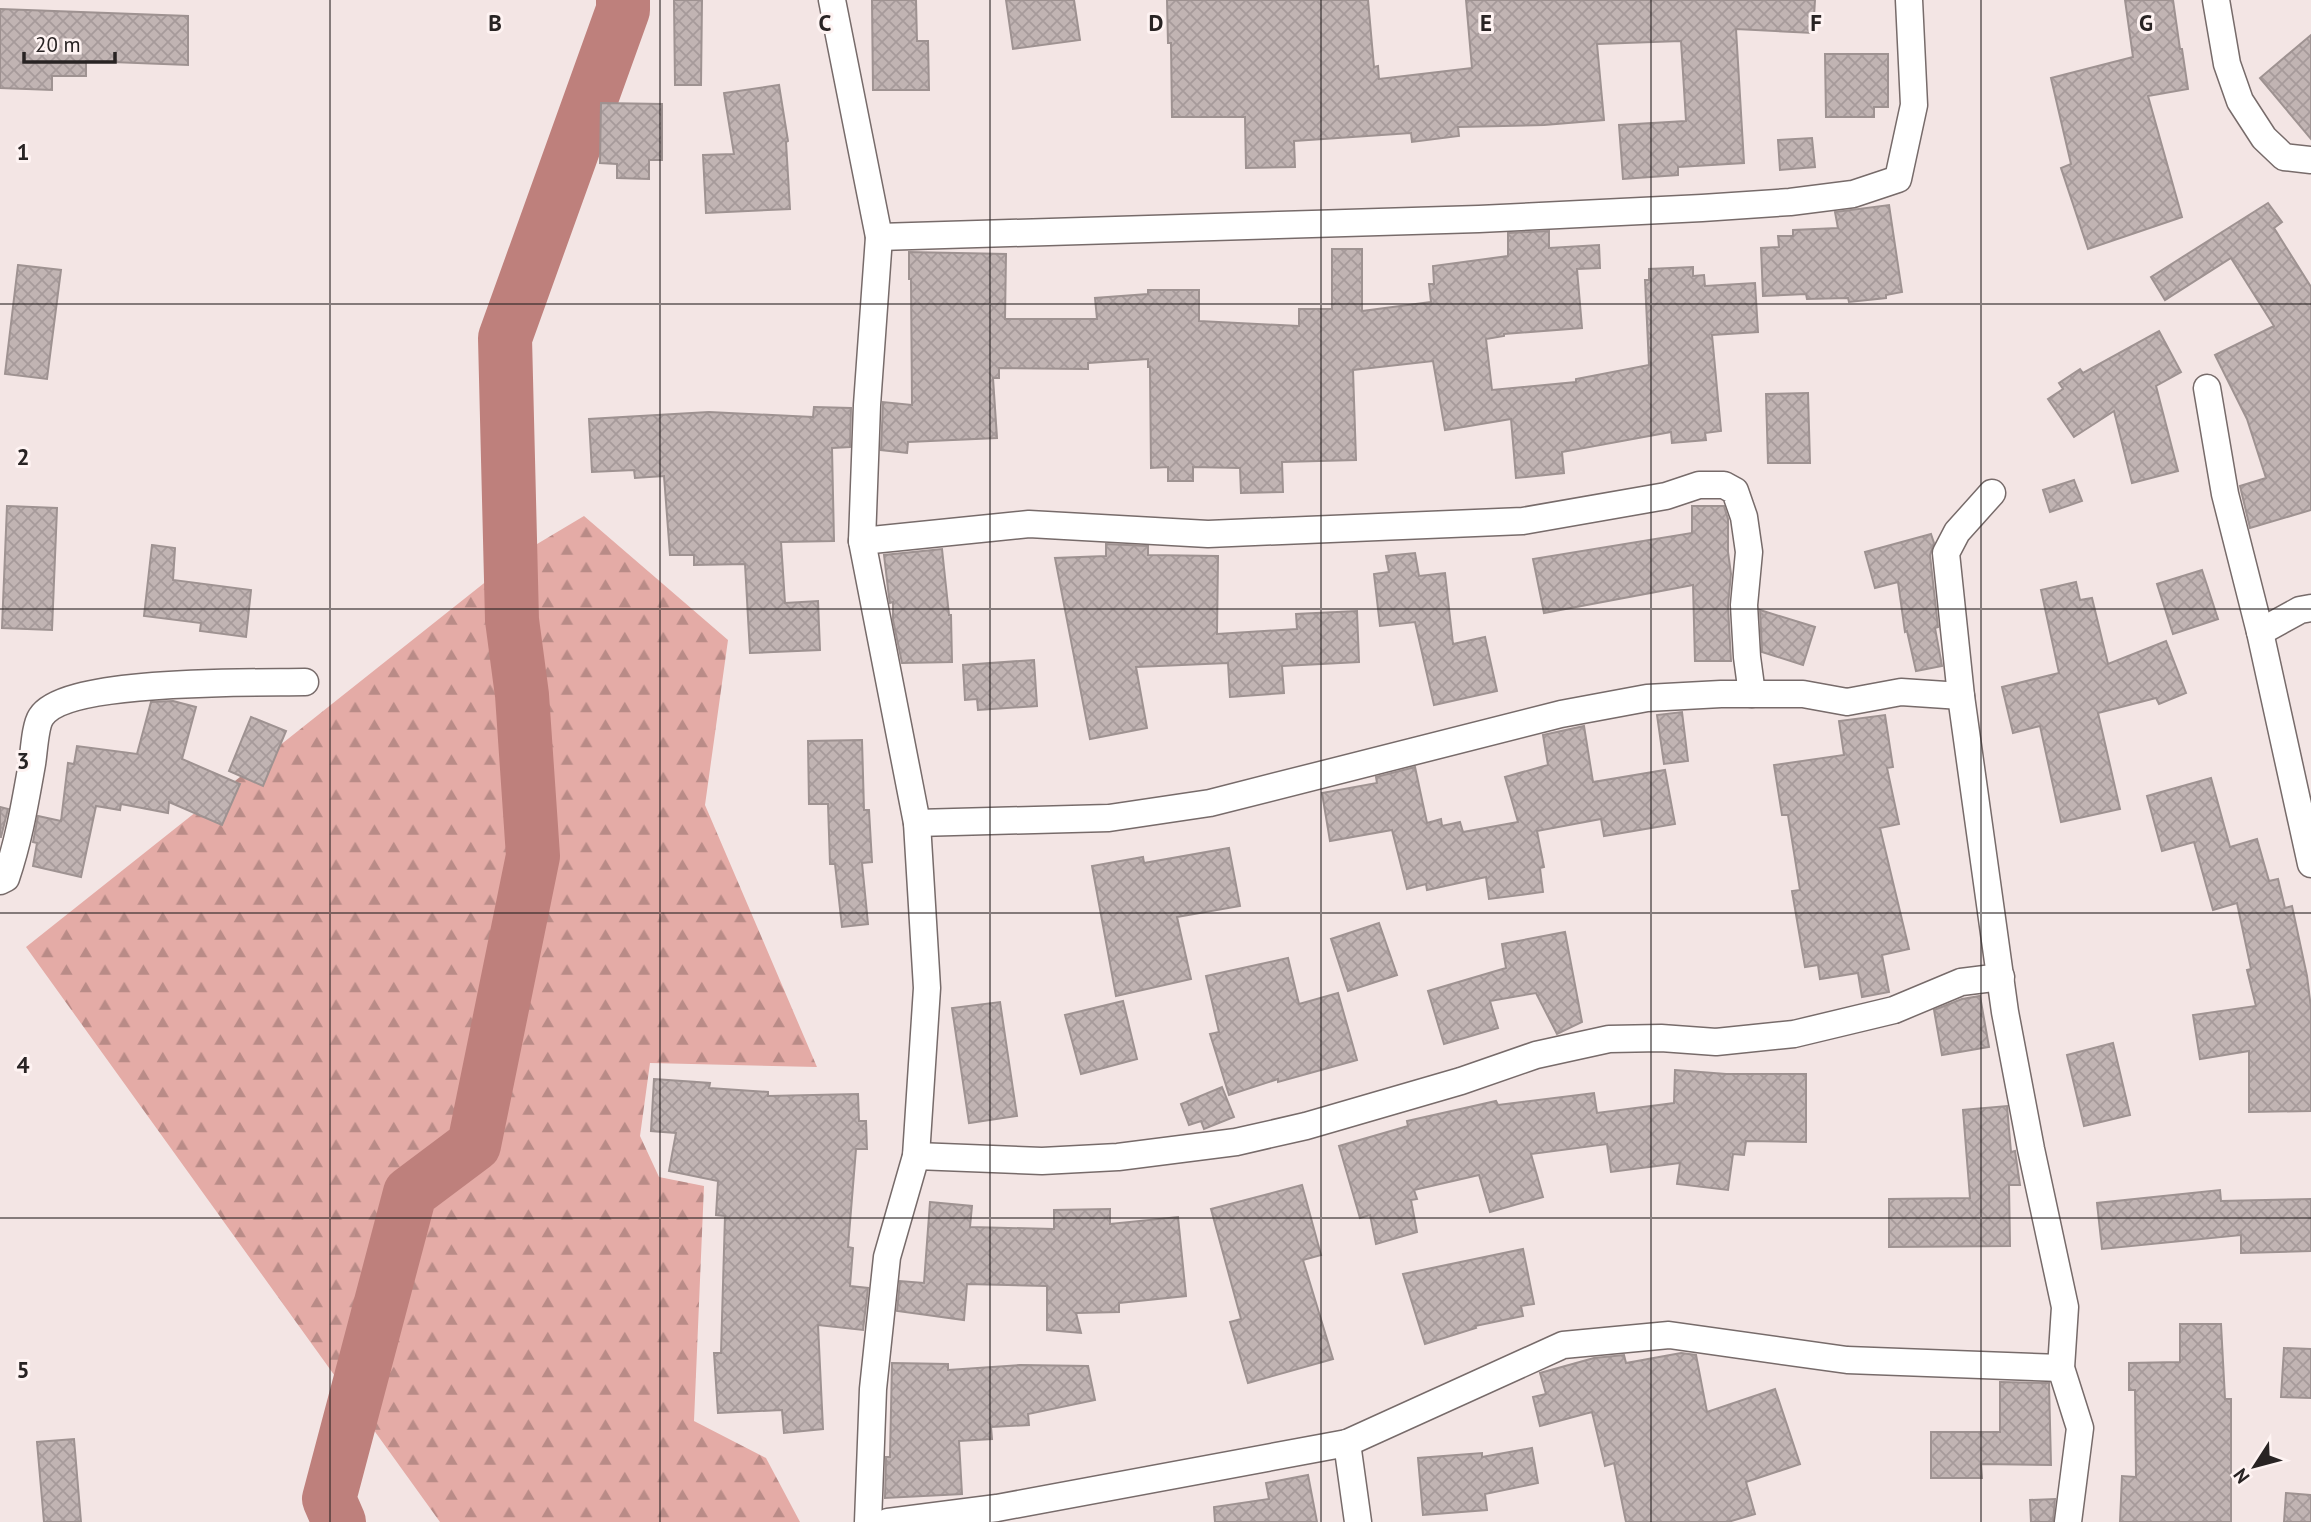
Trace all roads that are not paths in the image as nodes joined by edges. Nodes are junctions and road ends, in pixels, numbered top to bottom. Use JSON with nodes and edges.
{"nodes":[{"id":1,"x":832,"y":0,"type":"edge"},
{"id":2,"x":1909,"y":0,"type":"edge"},
{"id":3,"x":2216,"y":0,"type":"edge"},
{"id":4,"x":2311,"y":160,"type":"edge"},
{"id":5,"x":878,"y":237,"type":"junction"},
{"id":6,"x":2207,"y":388,"type":"dead end"},
{"id":7,"x":1992,"y":493,"type":"dead end"},
{"id":8,"x":862,"y":541,"type":"junction"},
{"id":9,"x":2311,"y":608,"type":"edge"},
{"id":10,"x":2260,"y":632,"type":"junction"},
{"id":11,"x":305,"y":682,"type":"dead end"},
{"id":12,"x":1752,"y":694,"type":"junction"},
{"id":13,"x":1961,"y":696,"type":"junction"},
{"id":14,"x":917,"y":823,"type":"junction"},
{"id":15,"x":2311,"y":864,"type":"edge"},
{"id":16,"x":0,"y":881,"type":"edge"},
{"id":17,"x":2001,"y":976,"type":"junction"},
{"id":18,"x":916,"y":1156,"type":"junction"},
{"id":19,"x":2061,"y":1368,"type":"junction"},
{"id":20,"x":1347,"y":1444,"type":"junction"},
{"id":21,"x":868,"y":1522,"type":"edge"},
{"id":22,"x":888,"y":1522,"type":"edge"},
{"id":23,"x":1358,"y":1522,"type":"edge"},
{"id":24,"x":2068,"y":1522,"type":"edge"}],
"edges":[{"from":1,"to":5,"type":"street"},
{"from":2,"to":5,"type":"street"},
{"from":3,"to":4,"type":"street"},
{"from":5,"to":8,"type":"street"},
{"from":6,"to":10,"type":"street"},
{"from":7,"to":13,"type":"street"},
{"from":8,"to":12,"type":"street"},
{"from":8,"to":14,"type":"street"},
{"from":9,"to":10,"type":"street"},
{"from":10,"to":15,"type":"street"},
{"from":11,"to":16,"type":"street"},
{"from":12,"to":13,"type":"street"},
{"from":12,"to":14,"type":"street"},
{"from":13,"to":17,"type":"street"},
{"from":14,"to":18,"type":"street"},
{"from":17,"to":18,"type":"street"},
{"from":17,"to":19,"type":"street"},
{"from":18,"to":21,"type":"street"},
{"from":19,"to":20,"type":"street"},
{"from":19,"to":24,"type":"street"},
{"from":20,"to":22,"type":"street"},
{"from":20,"to":23,"type":"street"}]}
